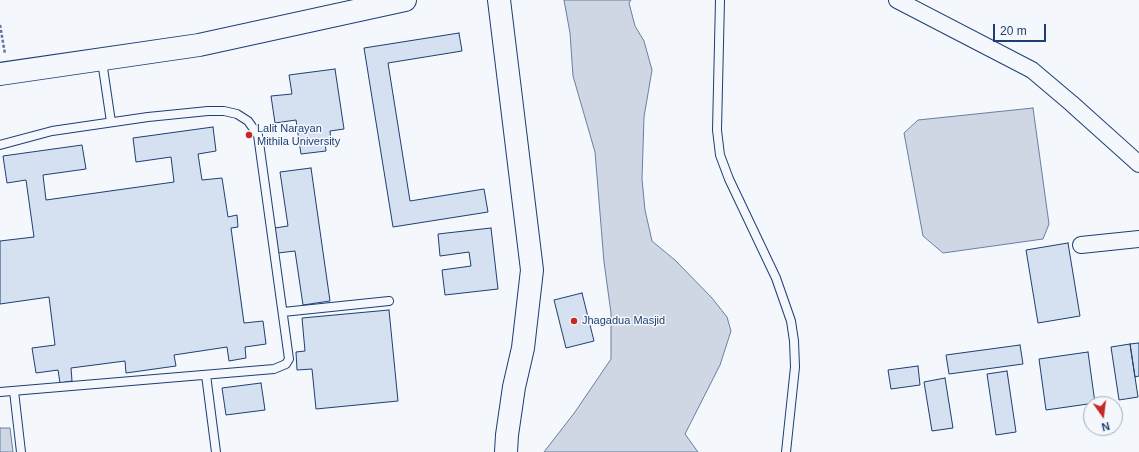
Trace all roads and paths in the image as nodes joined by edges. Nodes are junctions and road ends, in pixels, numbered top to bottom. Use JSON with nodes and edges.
{"nodes":[{"id":1,"x":405,"y":0,"type":"edge"},
{"id":2,"x":499,"y":0,"type":"edge"},
{"id":3,"x":720,"y":0,"type":"edge"},
{"id":4,"x":897,"y":0,"type":"edge"},
{"id":5,"x":356,"y":6,"type":"edge"},
{"id":6,"x":0,"y":25,"type":"edge"},
{"id":7,"x":102,"y":60,"type":"junction"},
{"id":8,"x":4,"y":74,"type":"edge"},
{"id":9,"x":111,"y":122,"type":"junction"},
{"id":10,"x":0,"y":145,"type":"edge"},
{"id":11,"x":1139,"y":164,"type":"edge"},
{"id":12,"x":1139,"y":239,"type":"edge"},
{"id":13,"x":1081,"y":245,"type":"dead end"},
{"id":14,"x":389,"y":301,"type":"dead end"},
{"id":15,"x":283,"y":312,"type":"junction"},
{"id":16,"x":206,"y":375,"type":"junction"},
{"id":17,"x":14,"y":391,"type":"junction"},
{"id":18,"x":0,"y":392,"type":"edge"},
{"id":19,"x":21,"y":452,"type":"edge"},
{"id":20,"x":216,"y":452,"type":"edge"},
{"id":21,"x":506,"y":452,"type":"edge"},
{"id":22,"x":786,"y":452,"type":"edge"}],
"edges":[{"from":1,"to":5,"type":"street"},
{"from":2,"to":21,"type":"street"},
{"from":3,"to":22,"type":"lane"},
{"from":4,"to":11,"type":"street"},
{"from":5,"to":7,"type":"street"},
{"from":6,"to":8,"type":"path"},
{"from":7,"to":8,"type":"street"},
{"from":7,"to":9,"type":"lane"},
{"from":9,"to":10,"type":"lane"},
{"from":9,"to":15,"type":"lane"},
{"from":12,"to":13,"type":"street"},
{"from":14,"to":15,"type":"lane"},
{"from":15,"to":16,"type":"lane"},
{"from":16,"to":17,"type":"lane"},
{"from":16,"to":20,"type":"lane"},
{"from":17,"to":18,"type":"lane"},
{"from":17,"to":19,"type":"lane"}]}
